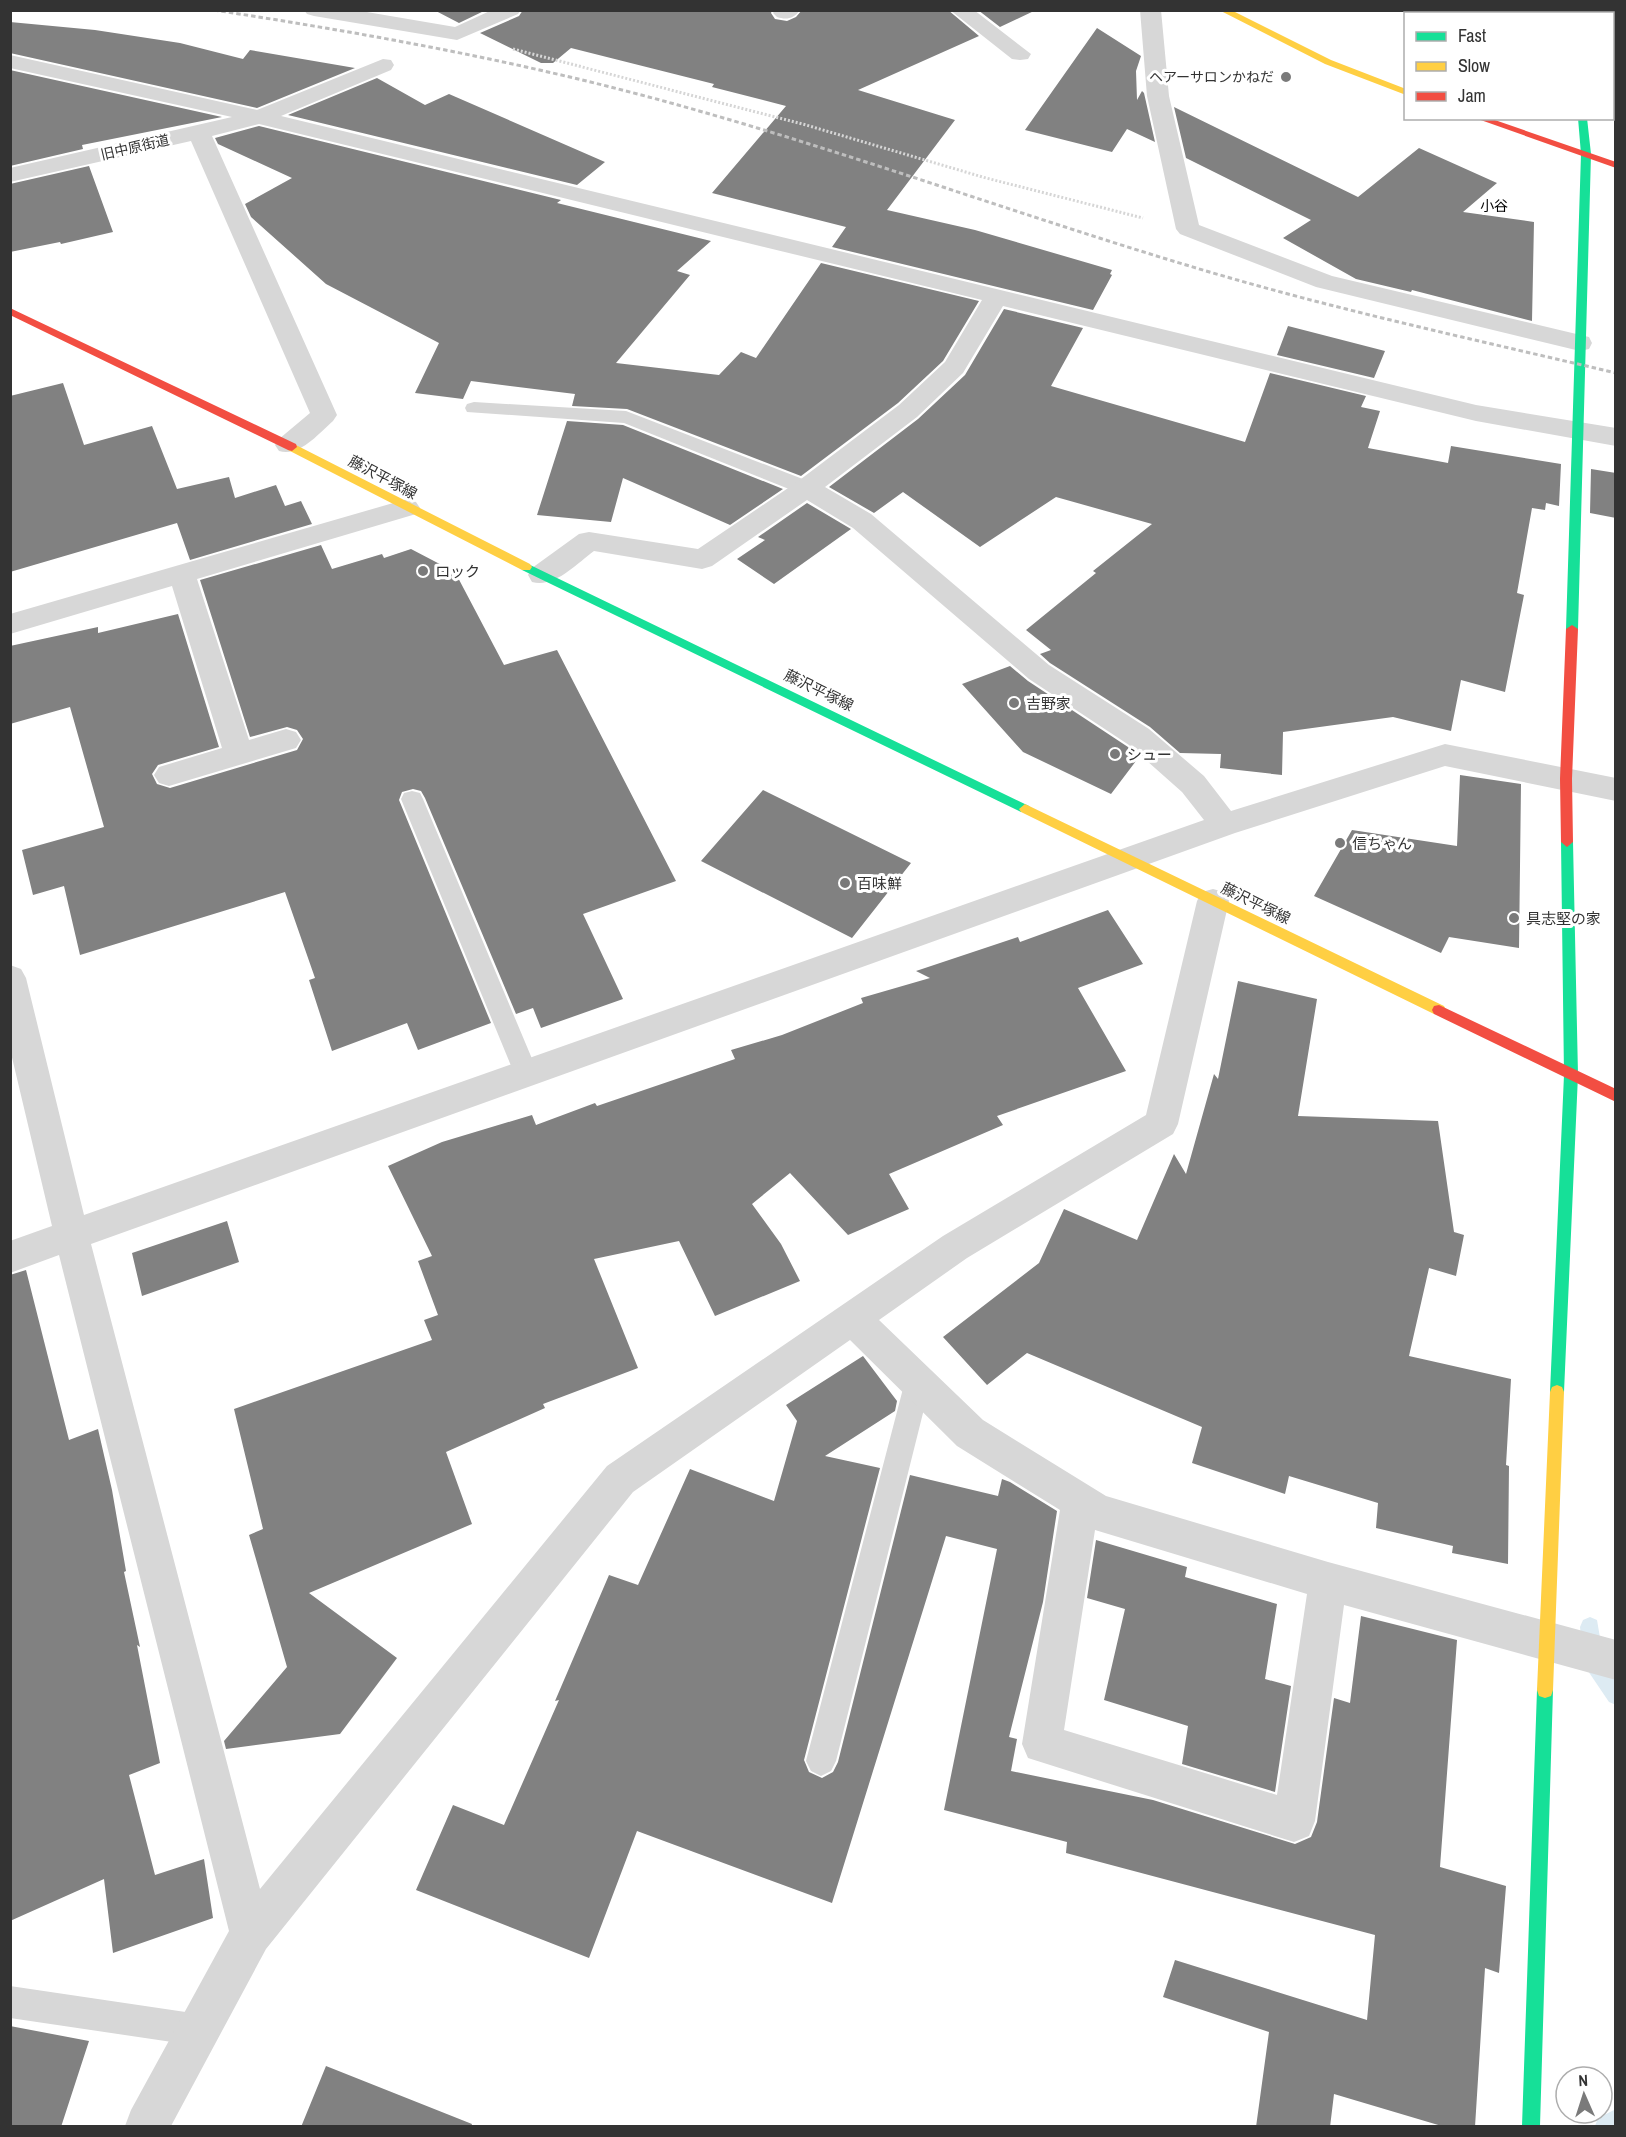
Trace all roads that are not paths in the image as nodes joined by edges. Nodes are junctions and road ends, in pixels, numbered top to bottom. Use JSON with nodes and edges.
{"nodes":[{"id":1,"x":314,"y":10,"type":"edge"},
{"id":2,"x":511,"y":10,"type":"edge"},
{"id":3,"x":960,"y":10,"type":"edge"},
{"id":4,"x":1149,"y":10,"type":"edge"},
{"id":5,"x":1223,"y":10,"type":"edge"},
{"id":6,"x":1020,"y":54,"type":"dead end"},
{"id":7,"x":10,"y":61,"type":"edge"},
{"id":8,"x":383,"y":65,"type":"dead end"},
{"id":9,"x":1404,"y":91,"type":"edge"},
{"id":10,"x":259,"y":117,"type":"junction"},
{"id":11,"x":1485,"y":120,"type":"edge"},
{"id":12,"x":1582,"y":120,"type":"edge"},
{"id":13,"x":199,"y":133,"type":"junction"},
{"id":14,"x":1586,"y":154,"type":"junction"},
{"id":15,"x":1616,"y":165,"type":"edge"},
{"id":16,"x":10,"y":175,"type":"edge"},
{"id":17,"x":996,"y":297,"type":"junction"},
{"id":18,"x":10,"y":311,"type":"edge"},
{"id":19,"x":1580,"y":343,"type":"junction"},
{"id":20,"x":474,"y":408,"type":"dead end"},
{"id":21,"x":1577,"y":430,"type":"junction"},
{"id":22,"x":1616,"y":438,"type":"edge"},
{"id":23,"x":288,"y":445,"type":"junction"},
{"id":24,"x":806,"y":488,"type":"junction"},
{"id":25,"x":407,"y":508,"type":"junction"},
{"id":26,"x":182,"y":574,"type":"junction"},
{"id":27,"x":542,"y":575,"type":"junction"},
{"id":28,"x":10,"y":624,"type":"edge"},
{"id":29,"x":285,"y":740,"type":"dead end"},
{"id":30,"x":238,"y":754,"type":"junction"},
{"id":31,"x":169,"y":775,"type":"dead end"},
{"id":32,"x":1566,"y":779,"type":"junction"},
{"id":33,"x":1616,"y":790,"type":"edge"},
{"id":34,"x":412,"y":799,"type":"dead end"},
{"id":35,"x":1226,"y":825,"type":"junction"},
{"id":36,"x":1132,"y":859,"type":"junction"},
{"id":37,"x":1213,"y":901,"type":"junction"},
{"id":38,"x":10,"y":978,"type":"edge"},
{"id":39,"x":526,"y":1074,"type":"junction"},
{"id":40,"x":1571,"y":1075,"type":"junction"},
{"id":41,"x":1616,"y":1096,"type":"edge"},
{"id":42,"x":71,"y":1235,"type":"junction"},
{"id":43,"x":10,"y":1257,"type":"edge"},
{"id":44,"x":852,"y":1318,"type":"junction"},
{"id":45,"x":918,"y":1381,"type":"junction"},
{"id":46,"x":1080,"y":1501,"type":"junction"},
{"id":47,"x":1328,"y":1581,"type":"junction"},
{"id":48,"x":1557,"y":1645,"type":"junction"},
{"id":49,"x":1614,"y":1660,"type":"edge"},
{"id":50,"x":821,"y":1761,"type":"dead end"},
{"id":51,"x":251,"y":1934,"type":"junction"},
{"id":52,"x":10,"y":2002,"type":"edge"},
{"id":53,"x":199,"y":2030,"type":"junction"},
{"id":54,"x":147,"y":2127,"type":"edge"},
{"id":55,"x":1531,"y":2127,"type":"edge"}],
"edges":[{"from":1,"to":2,"type":"street"},
{"from":3,"to":6,"type":"street"},
{"from":4,"to":19,"type":"street"},
{"from":5,"to":9,"type":"street"},
{"from":7,"to":10,"type":"street"},
{"from":8,"to":10,"type":"street","name":"旧中原街道"},
{"from":10,"to":13,"type":"street","name":"旧中原街道"},
{"from":10,"to":17,"type":"street"},
{"from":11,"to":14,"type":"street"},
{"from":12,"to":14,"type":"street"},
{"from":13,"to":16,"type":"street","name":"旧中原街道"},
{"from":13,"to":23,"type":"street"},
{"from":14,"to":15,"type":"street"},
{"from":14,"to":19,"type":"street"},
{"from":17,"to":21,"type":"street"},
{"from":17,"to":24,"type":"street"},
{"from":18,"to":23,"type":"street","name":"藤沢平塚線"},
{"from":19,"to":21,"type":"street"},
{"from":20,"to":24,"type":"lane"},
{"from":21,"to":22,"type":"street"},
{"from":21,"to":32,"type":"street"},
{"from":23,"to":25,"type":"street","name":"藤沢平塚線"},
{"from":24,"to":27,"type":"street"},
{"from":24,"to":35,"type":"street"},
{"from":25,"to":26,"type":"street"},
{"from":25,"to":27,"type":"street","name":"藤沢平塚線"},
{"from":26,"to":28,"type":"street"},
{"from":26,"to":30,"type":"street"},
{"from":27,"to":36,"type":"street","name":"藤沢平塚線"},
{"from":29,"to":30,"type":"street"},
{"from":30,"to":31,"type":"street"},
{"from":32,"to":33,"type":"street"},
{"from":32,"to":35,"type":"street"},
{"from":32,"to":40,"type":"street"},
{"from":34,"to":39,"type":"lane"},
{"from":35,"to":36,"type":"street"},
{"from":36,"to":37,"type":"street","name":"藤沢平塚線"},
{"from":36,"to":39,"type":"street"},
{"from":37,"to":40,"type":"street","name":"藤沢平塚線"},
{"from":37,"to":44,"type":"street"},
{"from":38,"to":42,"type":"street"},
{"from":39,"to":42,"type":"street"},
{"from":40,"to":41,"type":"street","name":"藤沢平塚線"},
{"from":40,"to":48,"type":"street"},
{"from":42,"to":43,"type":"street"},
{"from":42,"to":51,"type":"street"},
{"from":44,"to":45,"type":"street"},
{"from":44,"to":51,"type":"street"},
{"from":45,"to":46,"type":"street"},
{"from":45,"to":50,"type":"lane"},
{"from":46,"to":47,"type":"street"},
{"from":46,"to":47,"type":"street"},
{"from":47,"to":48,"type":"street"},
{"from":48,"to":49,"type":"street"},
{"from":48,"to":55,"type":"street"},
{"from":51,"to":53,"type":"street"},
{"from":52,"to":53,"type":"lane"},
{"from":53,"to":54,"type":"street"}]}
